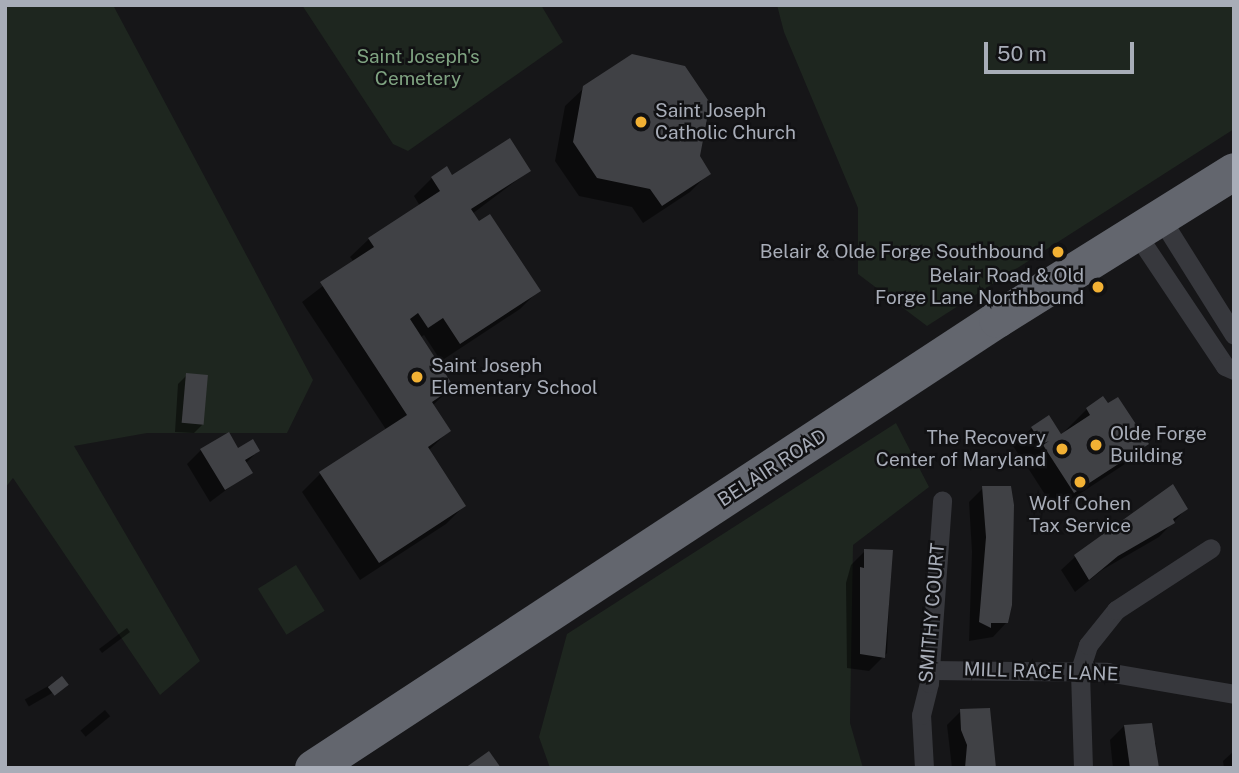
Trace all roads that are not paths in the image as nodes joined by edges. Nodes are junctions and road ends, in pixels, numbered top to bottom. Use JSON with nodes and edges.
{"nodes":[{"id":1,"x":1234,"y":171,"type":"edge"},
{"id":2,"x":1148,"y":225,"type":"junction"},
{"id":3,"x":1234,"y":335,"type":"edge"},
{"id":4,"x":1234,"y":370,"type":"edge"},
{"id":5,"x":942,"y":500,"type":"dead end"},
{"id":6,"x":1211,"y":548,"type":"dead end"},
{"id":7,"x":930,"y":670,"type":"junction"},
{"id":8,"x":1080,"y":670,"type":"junction"},
{"id":9,"x":1234,"y":694,"type":"edge"},
{"id":10,"x":313,"y":768,"type":"edge"},
{"id":11,"x":924,"y":768,"type":"edge"},
{"id":12,"x":1083,"y":768,"type":"edge"}],
"edges":[{"from":1,"to":2,"type":"highway","name":"BELAIR ROAD"},
{"from":2,"to":3,"type":"street"},
{"from":2,"to":4,"type":"street"},
{"from":2,"to":10,"type":"highway","name":"BELAIR ROAD"},
{"from":5,"to":7,"type":"street","name":"SMITHY COURT"},
{"from":6,"to":8,"type":"street"},
{"from":7,"to":8,"type":"street","name":"MILL RACE LANE"},
{"from":7,"to":11,"type":"street","name":"SMITHY COURT"},
{"from":8,"to":9,"type":"street","name":"MILL RACE LANE"},
{"from":8,"to":12,"type":"street"}]}
